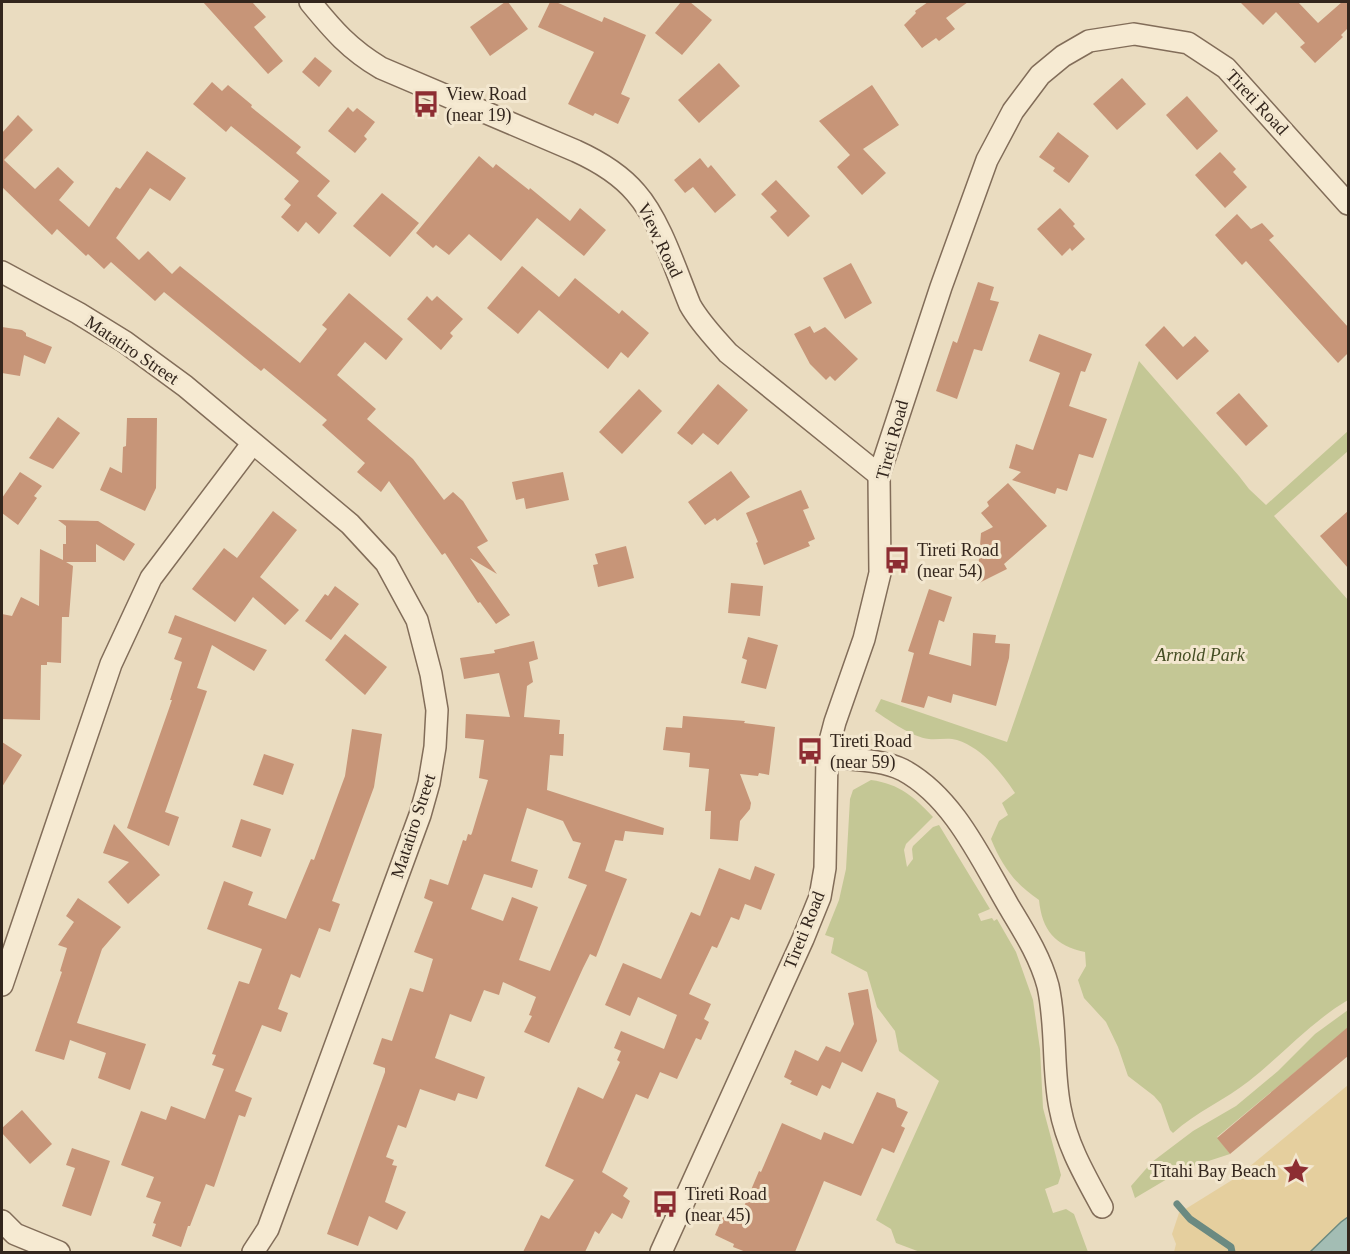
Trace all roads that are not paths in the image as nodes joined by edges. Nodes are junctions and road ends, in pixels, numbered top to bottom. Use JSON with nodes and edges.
{"nodes":[{"id":1,"x":310,"y":2,"type":"edge"},
{"id":2,"x":1348,"y":204,"type":"edge"},
{"id":3,"x":2,"y":272,"type":"edge"},
{"id":4,"x":252,"y":444,"type":"junction"},
{"id":5,"x":879,"y":475,"type":"junction"},
{"id":6,"x":827,"y":758,"type":"junction"},
{"id":7,"x":2,"y":985,"type":"edge"},
{"id":8,"x":1102,"y":1207,"type":"dead end"},
{"id":9,"x":2,"y":1221,"type":"edge"},
{"id":10,"x":59,"y":1252,"type":"edge"},
{"id":11,"x":253,"y":1252,"type":"edge"},
{"id":12,"x":661,"y":1252,"type":"edge"}],
"edges":[{"from":1,"to":5,"type":"street","name":"View Road"},
{"from":2,"to":5,"type":"street","name":"Tireti Road"},
{"from":3,"to":4,"type":"street","name":"Matatiro Street"},
{"from":4,"to":7,"type":"street"},
{"from":4,"to":11,"type":"street","name":"Matatiro Street"},
{"from":5,"to":6,"type":"street","name":"Tireti Road"},
{"from":6,"to":8,"type":"street"},
{"from":6,"to":12,"type":"street","name":"Tireti Road"},
{"from":9,"to":10,"type":"street"}]}
